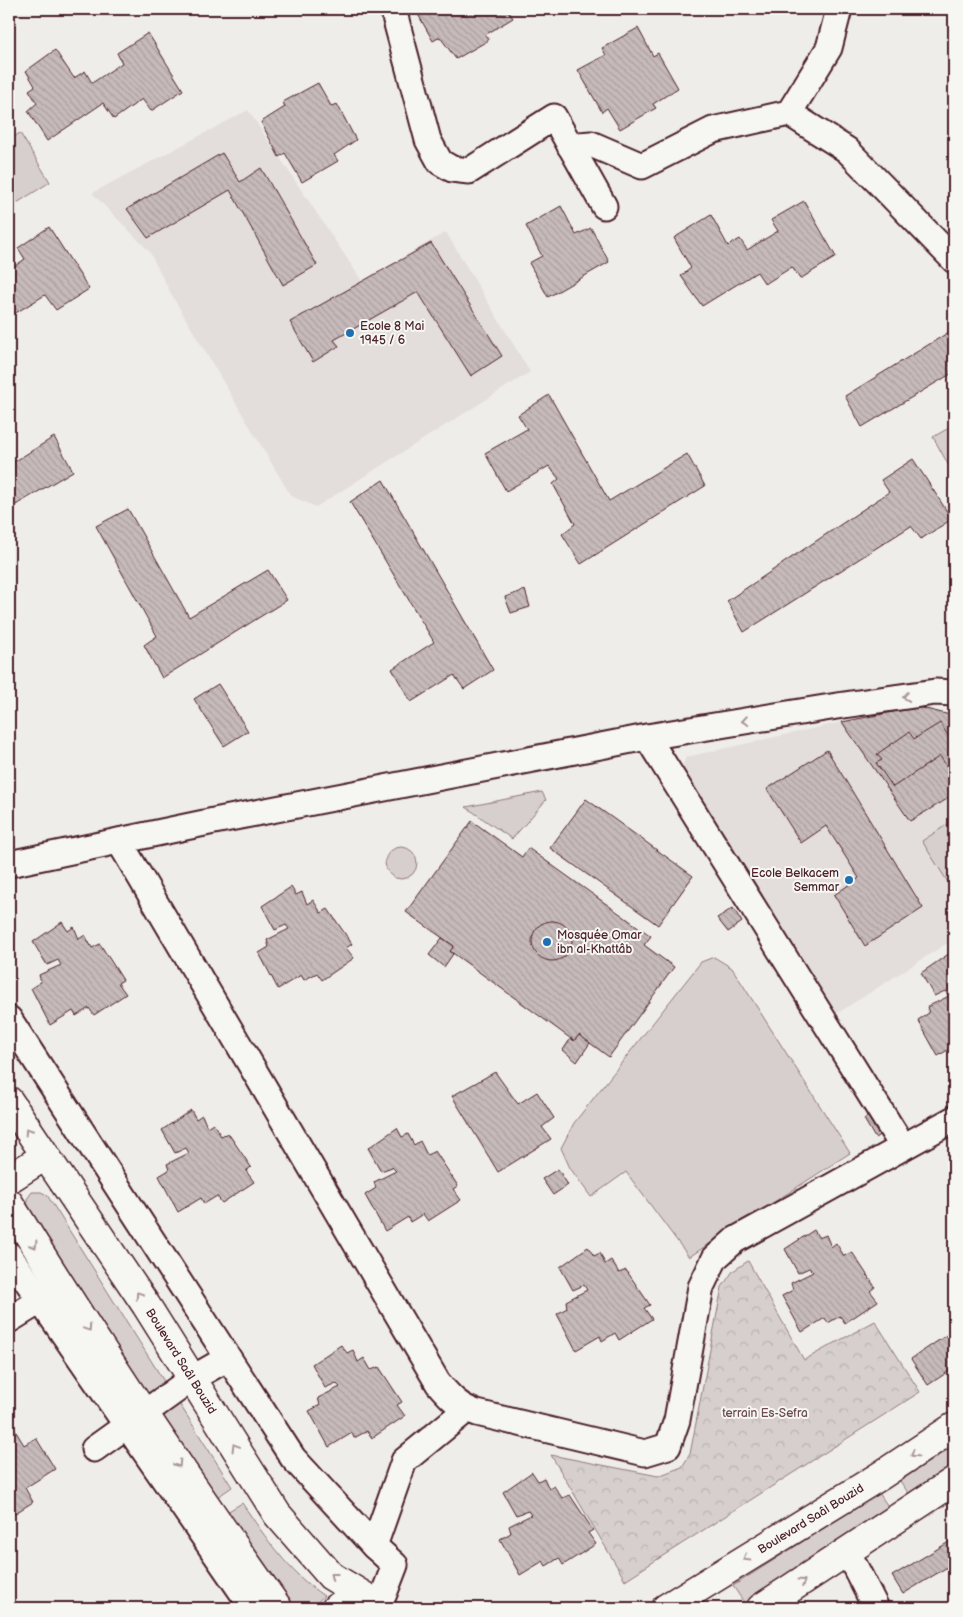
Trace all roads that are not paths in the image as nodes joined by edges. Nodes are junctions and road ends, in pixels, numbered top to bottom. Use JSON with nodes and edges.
{"nodes":[{"id":1,"x":393,"y":9,"type":"edge"},
{"id":2,"x":839,"y":9,"type":"edge"},
{"id":3,"x":789,"y":113,"type":"junction"},
{"id":4,"x":570,"y":146,"type":"junction"},
{"id":5,"x":604,"y":206,"type":"dead end"},
{"id":6,"x":954,"y":260,"type":"edge"},
{"id":7,"x":954,"y":693,"type":"edge"},
{"id":8,"x":647,"y":737,"type":"junction"},
{"id":9,"x":119,"y":840,"type":"junction"},
{"id":10,"x":9,"y":864,"type":"edge"},
{"id":11,"x":9,"y":1018,"type":"edge"},
{"id":12,"x":9,"y":1101,"type":"edge"},
{"id":13,"x":954,"y":1119,"type":"edge"},
{"id":14,"x":904,"y":1147,"type":"junction"},
{"id":15,"x":45,"y":1156,"type":"junction"},
{"id":16,"x":9,"y":1178,"type":"edge"},
{"id":17,"x":9,"y":1203,"type":"edge"},
{"id":18,"x":9,"y":1255,"type":"edge"},
{"id":19,"x":50,"y":1295,"type":"junction"},
{"id":20,"x":9,"y":1320,"type":"edge"},
{"id":21,"x":228,"y":1358,"type":"junction"},
{"id":22,"x":193,"y":1378,"type":"junction"},
{"id":23,"x":466,"y":1410,"type":"junction"},
{"id":24,"x":136,"y":1420,"type":"junction"},
{"id":25,"x":954,"y":1427,"type":"edge"},
{"id":26,"x":94,"y":1449,"type":"dead end"},
{"id":27,"x":954,"y":1481,"type":"edge"},
{"id":28,"x":374,"y":1546,"type":"junction"},
{"id":29,"x":848,"y":1553,"type":"junction"},
{"id":30,"x":380,"y":1605,"type":"edge"},
{"id":31,"x":253,"y":1608,"type":"edge"},
{"id":32,"x":278,"y":1608,"type":"edge"},
{"id":33,"x":336,"y":1608,"type":"edge"},
{"id":34,"x":666,"y":1608,"type":"edge"},
{"id":35,"x":761,"y":1608,"type":"edge"},
{"id":36,"x":876,"y":1608,"type":"edge"}],
"edges":[{"from":1,"to":4,"type":"street"},
{"from":2,"to":3,"type":"street"},
{"from":3,"to":4,"type":"street"},
{"from":3,"to":6,"type":"street"},
{"from":4,"to":5,"type":"street"},
{"from":7,"to":8,"type":"street","one_way":true},
{"from":8,"to":9,"type":"street"},
{"from":8,"to":14,"type":"street"},
{"from":9,"to":10,"type":"street"},
{"from":9,"to":23,"type":"street"},
{"from":11,"to":21,"type":"street"},
{"from":15,"to":12,"type":"main road","name":"Boulevard Saâl Bouzid","one_way":true},
{"from":13,"to":14,"type":"street"},
{"from":14,"to":23,"type":"street"},
{"from":15,"to":16,"type":"main road"},
{"from":22,"to":15,"type":"main road","name":"Boulevard Saâl Bouzid","one_way":true},
{"from":17,"to":19,"type":"main road","one_way":true},
{"from":18,"to":19,"type":"street"},
{"from":19,"to":20,"type":"street"},
{"from":19,"to":24,"type":"main road"},
{"from":21,"to":22,"type":"street"},
{"from":21,"to":28,"type":"street"},
{"from":22,"to":24,"type":"street"},
{"from":30,"to":22,"type":"main road","name":"Boulevard Saâl Bouzid","one_way":true},
{"from":23,"to":28,"type":"street"},
{"from":24,"to":26,"type":"street"},
{"from":24,"to":31,"type":"street"},
{"from":24,"to":32,"type":"main road","one_way":true},
{"from":25,"to":34,"type":"main road","name":"Boulevard Saâl Bouzid","one_way":true},
{"from":27,"to":29,"type":"main road"},
{"from":28,"to":30,"type":"street"},
{"from":35,"to":29,"type":"main road","one_way":true},
{"from":29,"to":36,"type":"street"},
{"from":30,"to":33,"type":"main road"}]}
